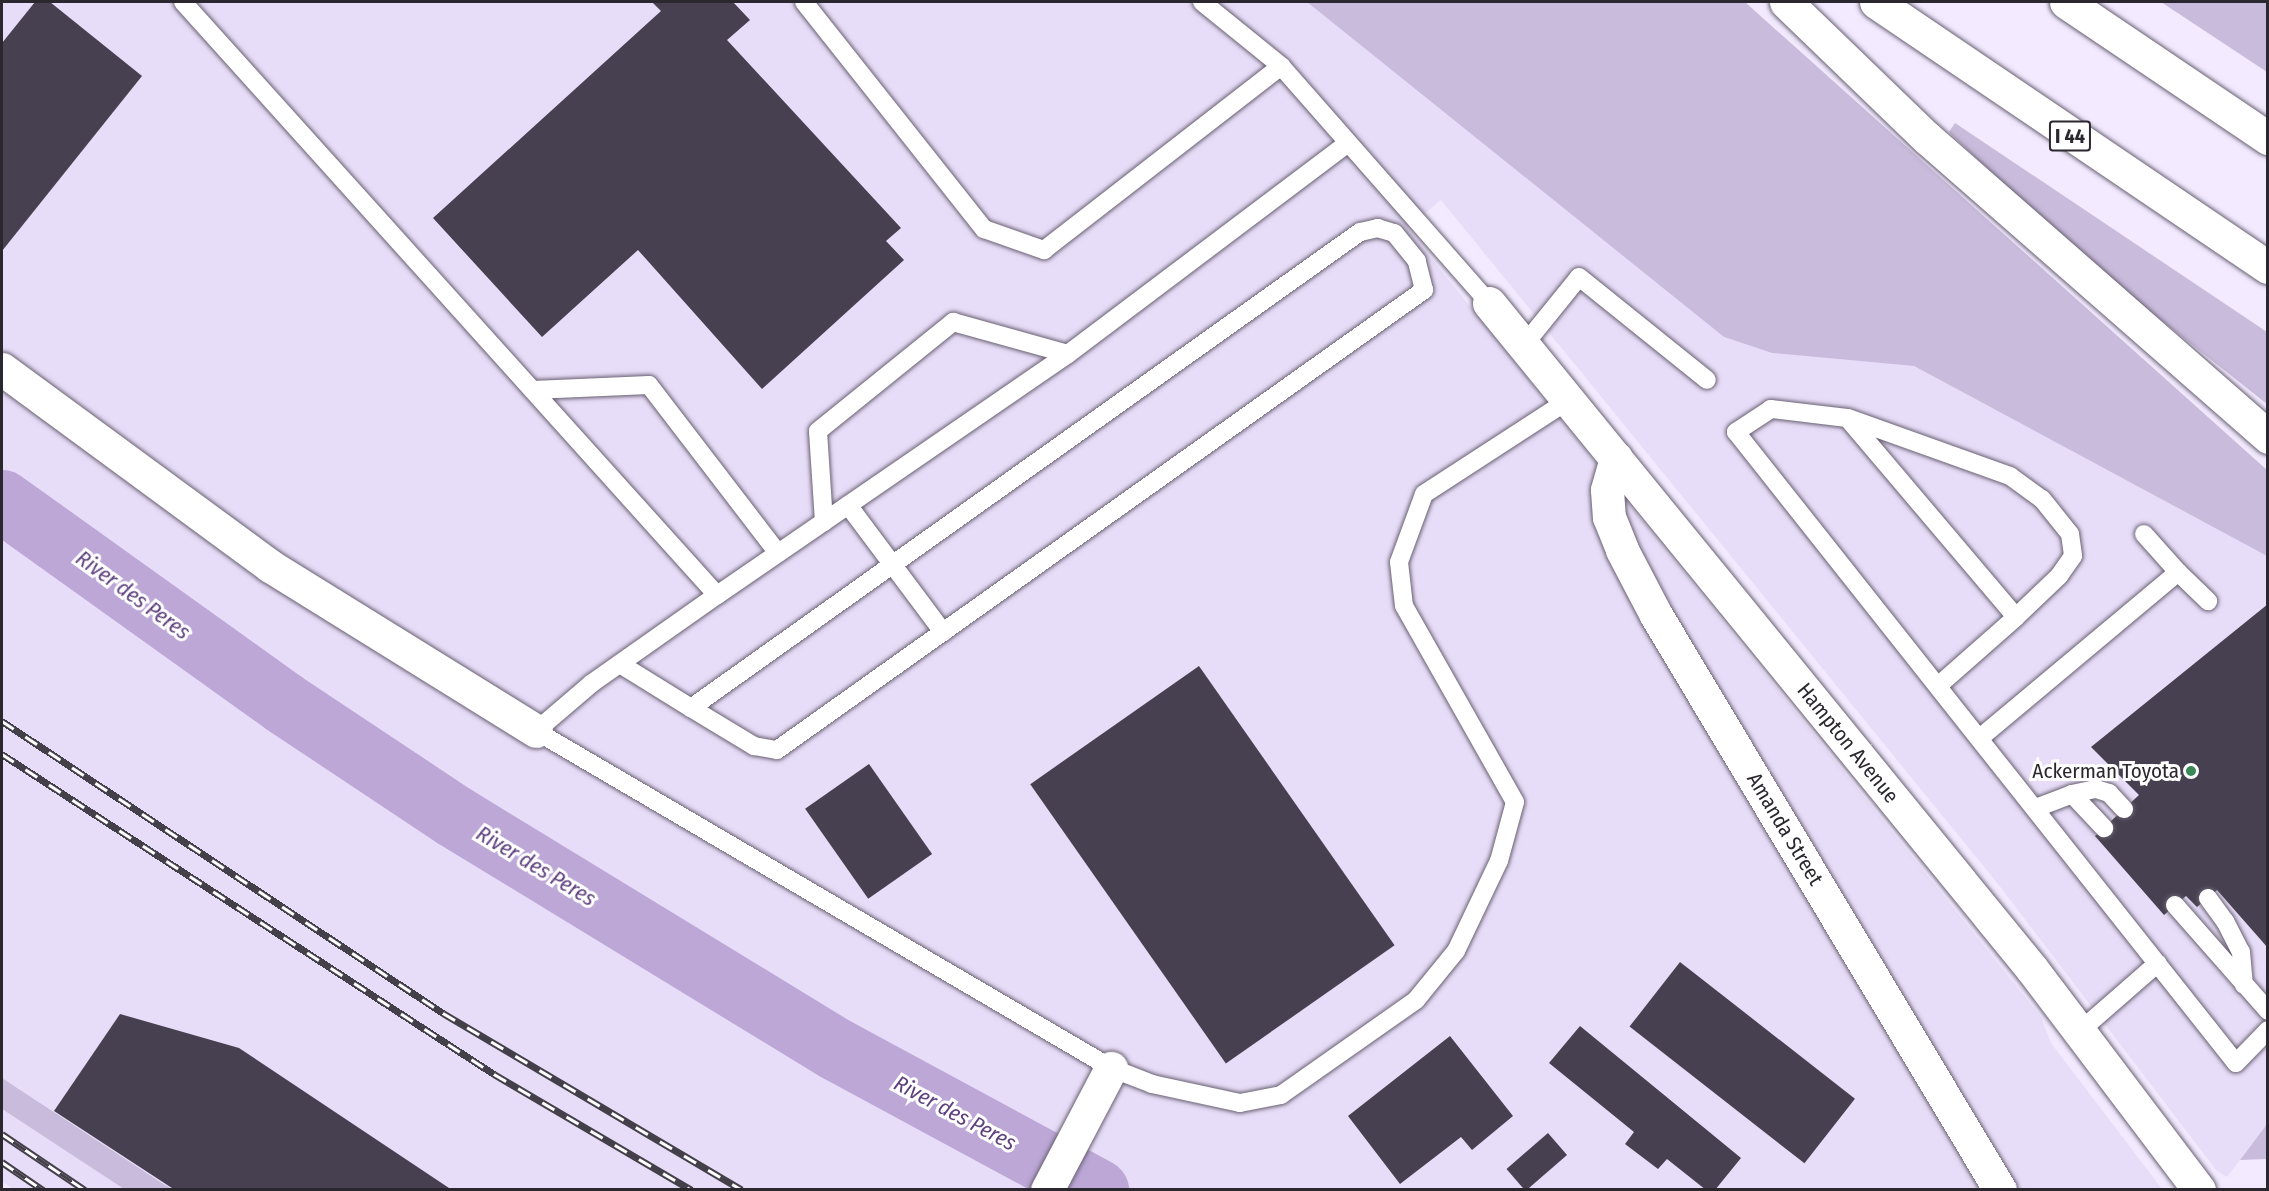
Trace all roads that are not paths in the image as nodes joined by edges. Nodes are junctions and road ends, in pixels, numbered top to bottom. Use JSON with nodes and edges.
{"nodes":[{"id":1,"x":183,"y":2,"type":"edge"},
{"id":2,"x":804,"y":2,"type":"edge"},
{"id":3,"x":1202,"y":2,"type":"edge"},
{"id":4,"x":1786,"y":2,"type":"edge"},
{"id":5,"x":1876,"y":2,"type":"edge"},
{"id":6,"x":2066,"y":2,"type":"edge"},
{"id":7,"x":1281,"y":66,"type":"junction"},
{"id":8,"x":2268,"y":138,"type":"edge"},
{"id":9,"x":1348,"y":143,"type":"junction"},
{"id":10,"x":2268,"y":267,"type":"edge"},
{"id":11,"x":1489,"y":303,"type":"joint"},
{"id":12,"x":1524,"y":345,"type":"junction"},
{"id":13,"x":1068,"y":354,"type":"junction"},
{"id":14,"x":2,"y":369,"type":"edge"},
{"id":15,"x":1707,"y":380,"type":"dead end"},
{"id":16,"x":533,"y":390,"type":"junction"},
{"id":17,"x":1569,"y":400,"type":"junction"},
{"id":18,"x":1847,"y":418,"type":"junction"},
{"id":19,"x":2268,"y":438,"type":"edge"},
{"id":20,"x":1616,"y":458,"type":"junction"},
{"id":21,"x":848,"y":505,"type":"junction"},
{"id":22,"x":824,"y":522,"type":"junction"},
{"id":23,"x":2144,"y":534,"type":"dead end"},
{"id":24,"x":778,"y":553,"type":"junction"},
{"id":25,"x":893,"y":565,"type":"junction"},
{"id":26,"x":2178,"y":572,"type":"junction"},
{"id":27,"x":717,"y":595,"type":"junction"},
{"id":28,"x":2208,"y":601,"type":"dead end"},
{"id":29,"x":2016,"y":617,"type":"junction"},
{"id":30,"x":943,"y":632,"type":"junction"},
{"id":31,"x":620,"y":664,"type":"junction"},
{"id":32,"x":1939,"y":685,"type":"junction"},
{"id":33,"x":691,"y":708,"type":"junction"},
{"id":34,"x":536,"y":731,"type":"junction"},
{"id":35,"x":1981,"y":737,"type":"junction"},
{"id":36,"x":2072,"y":794,"type":"junction"},
{"id":37,"x":2036,"y":808,"type":"junction"},
{"id":38,"x":2124,"y":809,"type":"dead end"},
{"id":39,"x":2104,"y":828,"type":"dead end"},
{"id":40,"x":2208,"y":898,"type":"dead end"},
{"id":41,"x":2175,"y":905,"type":"dead end"},
{"id":42,"x":2158,"y":963,"type":"junction"},
{"id":43,"x":2244,"y":985,"type":"junction"},
{"id":44,"x":2268,"y":1011,"type":"edge"},
{"id":45,"x":2268,"y":1030,"type":"edge"},
{"id":46,"x":2080,"y":1031,"type":"junction"},
{"id":47,"x":1111,"y":1068,"type":"junction"},
{"id":48,"x":1047,"y":1190,"type":"edge"},
{"id":49,"x":2000,"y":1190,"type":"edge"},
{"id":50,"x":2199,"y":1190,"type":"edge"}],
"edges":[{"from":1,"to":16,"type":"lane"},
{"from":2,"to":7,"type":"lane"},
{"from":3,"to":7,"type":"lane"},
{"from":4,"to":19,"type":"main road"},
{"from":5,"to":10,"type":"main road","number":"I 44"},
{"from":6,"to":8,"type":"main road"},
{"from":7,"to":9,"type":"lane"},
{"from":9,"to":11,"type":"lane"},
{"from":9,"to":13,"type":"lane"},
{"from":11,"to":12,"type":"main road","name":"Hampton Avenue"},
{"from":12,"to":15,"type":"lane"},
{"from":12,"to":17,"type":"main road","name":"Hampton Avenue"},
{"from":13,"to":21,"type":"lane"},
{"from":13,"to":22,"type":"lane"},
{"from":14,"to":34,"type":"main road"},
{"from":16,"to":24,"type":"lane"},
{"from":16,"to":27,"type":"lane"},
{"from":17,"to":20,"type":"main road","name":"Hampton Avenue"},
{"from":17,"to":47,"type":"lane"},
{"from":18,"to":29,"type":"lane"},
{"from":18,"to":29,"type":"lane"},
{"from":18,"to":32,"type":"lane"},
{"from":20,"to":46,"type":"main road","name":"Hampton Avenue"},
{"from":20,"to":49,"type":"main road","name":"Amanda Street"},
{"from":21,"to":22,"type":"lane"},
{"from":21,"to":25,"type":"lane"},
{"from":22,"to":24,"type":"lane"},
{"from":23,"to":26,"type":"lane"},
{"from":24,"to":27,"type":"lane"},
{"from":25,"to":30,"type":"lane"},
{"from":25,"to":30,"type":"lane"},
{"from":25,"to":33,"type":"lane"},
{"from":26,"to":28,"type":"lane"},
{"from":26,"to":35,"type":"lane"},
{"from":27,"to":31,"type":"lane"},
{"from":29,"to":32,"type":"lane"},
{"from":30,"to":33,"type":"lane"},
{"from":31,"to":33,"type":"lane"},
{"from":31,"to":34,"type":"lane"},
{"from":32,"to":35,"type":"lane"},
{"from":34,"to":47,"type":"lane"},
{"from":35,"to":37,"type":"lane"},
{"from":36,"to":37,"type":"lane"},
{"from":36,"to":38,"type":"lane"},
{"from":36,"to":39,"type":"lane"},
{"from":37,"to":42,"type":"lane"},
{"from":40,"to":43,"type":"lane"},
{"from":41,"to":43,"type":"lane"},
{"from":42,"to":45,"type":"lane"},
{"from":42,"to":46,"type":"lane"},
{"from":43,"to":44,"type":"lane"},
{"from":46,"to":50,"type":"main road","name":"Hampton Avenue"},
{"from":47,"to":48,"type":"main road"}]}
